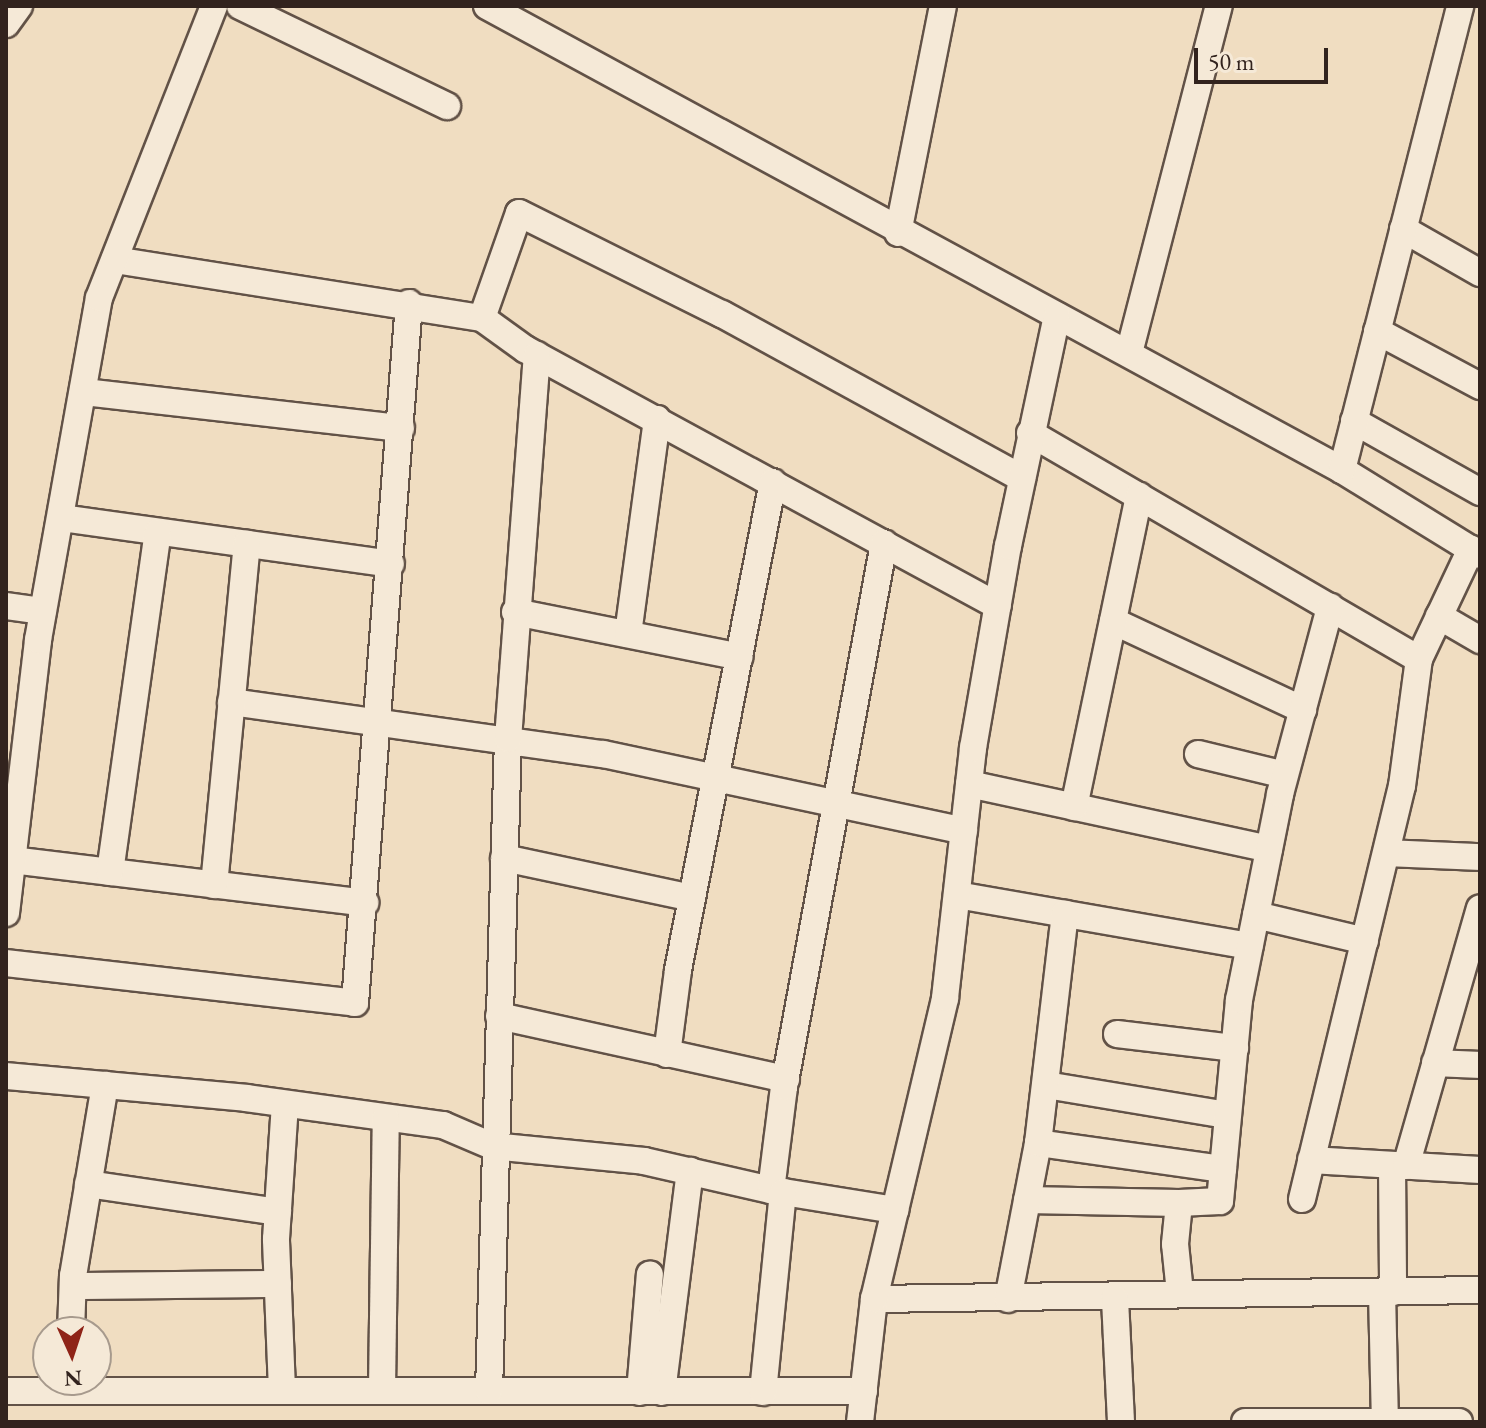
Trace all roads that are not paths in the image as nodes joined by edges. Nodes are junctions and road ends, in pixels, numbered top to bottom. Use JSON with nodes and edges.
{"nodes":[{"id":1,"x":19,"y":6,"type":"edge"},
{"id":2,"x":214,"y":6,"type":"edge"},
{"id":3,"x":240,"y":6,"type":"edge"},
{"id":4,"x":487,"y":6,"type":"edge"},
{"id":5,"x":943,"y":6,"type":"edge"},
{"id":6,"x":1219,"y":6,"type":"edge"},
{"id":7,"x":1460,"y":6,"type":"edge"},
{"id":8,"x":6,"y":24,"type":"edge"},
{"id":9,"x":447,"y":106,"type":"dead end"},
{"id":10,"x":1403,"y":229,"type":"junction"},
{"id":11,"x":898,"y":233,"type":"junction"},
{"id":12,"x":115,"y":260,"type":"junction"},
{"id":13,"x":1480,"y":273,"type":"edge"},
{"id":14,"x":409,"y":303,"type":"junction"},
{"id":15,"x":1057,"y":316,"type":"junction"},
{"id":16,"x":482,"y":318,"type":"junction"},
{"id":17,"x":1377,"y":331,"type":"junction"},
{"id":18,"x":1129,"y":353,"type":"junction"},
{"id":19,"x":537,"y":355,"type":"junction"},
{"id":20,"x":1480,"y":386,"type":"edge"},
{"id":21,"x":84,"y":392,"type":"junction"},
{"id":22,"x":657,"y":419,"type":"junction"},
{"id":23,"x":1354,"y":421,"type":"junction"},
{"id":24,"x":401,"y":428,"type":"junction"},
{"id":25,"x":1030,"y":433,"type":"junction"},
{"id":26,"x":1342,"y":470,"type":"junction"},
{"id":27,"x":1022,"y":478,"type":"junction"},
{"id":28,"x":773,"y":482,"type":"junction"},
{"id":29,"x":1480,"y":492,"type":"edge"},
{"id":30,"x":1139,"y":496,"type":"junction"},
{"id":31,"x":61,"y":518,"type":"junction"},
{"id":32,"x":158,"y":532,"type":"junction"},
{"id":33,"x":884,"y":543,"type":"junction"},
{"id":34,"x":247,"y":544,"type":"junction"},
{"id":35,"x":1476,"y":552,"type":"edge"},
{"id":36,"x":391,"y":564,"type":"junction"},
{"id":37,"x":6,"y":606,"type":"edge"},
{"id":38,"x":998,"y":606,"type":"junction"},
{"id":39,"x":1330,"y":607,"type":"junction"},
{"id":40,"x":43,"y":611,"type":"junction"},
{"id":41,"x":515,"y":612,"type":"junction"},
{"id":42,"x":1439,"y":616,"type":"junction"},
{"id":43,"x":1113,"y":621,"type":"junction"},
{"id":44,"x":628,"y":634,"type":"junction"},
{"id":45,"x":1480,"y":640,"type":"edge"},
{"id":46,"x":740,"y":657,"type":"junction"},
{"id":47,"x":1419,"y":659,"type":"junction"},
{"id":48,"x":231,"y":702,"type":"junction"},
{"id":49,"x":1303,"y":710,"type":"junction"},
{"id":50,"x":378,"y":720,"type":"junction"},
{"id":51,"x":508,"y":739,"type":"junction"},
{"id":52,"x":1198,"y":754,"type":"dead end"},
{"id":53,"x":1285,"y":775,"type":"junction"},
{"id":54,"x":717,"y":777,"type":"junction"},
{"id":55,"x":969,"y":784,"type":"junction"},
{"id":56,"x":836,"y":801,"type":"junction"},
{"id":57,"x":1074,"y":807,"type":"junction"},
{"id":58,"x":964,"y":831,"type":"junction"},
{"id":59,"x":1269,"y":849,"type":"junction"},
{"id":60,"x":1387,"y":853,"type":"junction"},
{"id":61,"x":1480,"y":857,"type":"edge"},
{"id":62,"x":504,"y":858,"type":"junction"},
{"id":63,"x":12,"y":860,"type":"junction"},
{"id":64,"x":110,"y":872,"type":"junction"},
{"id":65,"x":214,"y":885,"type":"junction"},
{"id":66,"x":957,"y":895,"type":"junction"},
{"id":67,"x":692,"y":898,"type":"junction"},
{"id":68,"x":365,"y":903,"type":"junction"},
{"id":69,"x":1480,"y":908,"type":"edge"},
{"id":70,"x":6,"y":913,"type":"edge"},
{"id":71,"x":1065,"y":914,"type":"junction"},
{"id":72,"x":1256,"y":915,"type":"junction"},
{"id":73,"x":1365,"y":941,"type":"junction"},
{"id":74,"x":1250,"y":946,"type":"junction"},
{"id":75,"x":1474,"y":948,"type":"edge"},
{"id":76,"x":6,"y":963,"type":"edge"},
{"id":77,"x":499,"y":1016,"type":"junction"},
{"id":78,"x":1117,"y":1034,"type":"dead end"},
{"id":79,"x":1235,"y":1048,"type":"junction"},
{"id":80,"x":667,"y":1054,"type":"junction"},
{"id":81,"x":1435,"y":1063,"type":"junction"},
{"id":82,"x":1480,"y":1065,"type":"edge"},
{"id":83,"x":6,"y":1076,"type":"edge"},
{"id":84,"x":786,"y":1079,"type":"junction"},
{"id":85,"x":105,"y":1085,"type":"junction"},
{"id":86,"x":1046,"y":1085,"type":"junction"},
{"id":87,"x":285,"y":1104,"type":"junction"},
{"id":88,"x":1228,"y":1115,"type":"junction"},
{"id":89,"x":386,"y":1118,"type":"junction"},
{"id":90,"x":1038,"y":1143,"type":"junction"},
{"id":91,"x":492,"y":1146,"type":"junction"},
{"id":92,"x":1311,"y":1160,"type":"junction"},
{"id":93,"x":1399,"y":1166,"type":"junction"},
{"id":94,"x":1223,"y":1169,"type":"junction"},
{"id":95,"x":1480,"y":1170,"type":"edge"},
{"id":96,"x":690,"y":1171,"type":"junction"},
{"id":97,"x":88,"y":1184,"type":"junction"},
{"id":98,"x":777,"y":1191,"type":"junction"},
{"id":99,"x":1302,"y":1199,"type":"dead end"},
{"id":100,"x":1027,"y":1200,"type":"junction"},
{"id":101,"x":1179,"y":1203,"type":"junction"},
{"id":102,"x":895,"y":1210,"type":"junction"},
{"id":103,"x":278,"y":1212,"type":"junction"},
{"id":104,"x":650,"y":1274,"type":"dead end"},
{"id":105,"x":278,"y":1284,"type":"junction"},
{"id":106,"x":73,"y":1286,"type":"junction"},
{"id":107,"x":1480,"y":1290,"type":"edge"},
{"id":108,"x":1388,"y":1292,"type":"junction"},
{"id":109,"x":1180,"y":1293,"type":"junction"},
{"id":110,"x":874,"y":1299,"type":"junction"},
{"id":111,"x":1008,"y":1299,"type":"junction"},
{"id":112,"x":1115,"y":1299,"type":"junction"},
{"id":113,"x":72,"y":1316,"type":"edge"},
{"id":114,"x":112,"y":1386,"type":"edge"},
{"id":115,"x":32,"y":1389,"type":"edge"},
{"id":116,"x":282,"y":1390,"type":"junction"},
{"id":117,"x":382,"y":1390,"type":"junction"},
{"id":118,"x":6,"y":1391,"type":"edge"},
{"id":119,"x":489,"y":1391,"type":"junction"},
{"id":120,"x":864,"y":1391,"type":"junction"},
{"id":121,"x":651,"y":1392,"type":"junction"},
{"id":122,"x":763,"y":1392,"type":"junction"},
{"id":123,"x":1385,"y":1421,"type":"edge"},
{"id":124,"x":860,"y":1422,"type":"edge"},
{"id":125,"x":1121,"y":1422,"type":"edge"},
{"id":126,"x":1245,"y":1422,"type":"edge"},
{"id":127,"x":1263,"y":1422,"type":"edge"},
{"id":128,"x":1459,"y":1422,"type":"edge"}],
"edges":[{"from":1,"to":8,"type":"street"},
{"from":2,"to":12,"type":"street"},
{"from":3,"to":9,"type":"street"},
{"from":4,"to":11,"type":"street"},
{"from":5,"to":11,"type":"street"},
{"from":6,"to":18,"type":"street"},
{"from":7,"to":10,"type":"street"},
{"from":10,"to":13,"type":"street"},
{"from":10,"to":17,"type":"street"},
{"from":11,"to":15,"type":"street"},
{"from":12,"to":14,"type":"street"},
{"from":12,"to":21,"type":"street"},
{"from":14,"to":16,"type":"street"},
{"from":14,"to":24,"type":"street"},
{"from":15,"to":18,"type":"street"},
{"from":15,"to":25,"type":"street"},
{"from":16,"to":19,"type":"street"},
{"from":16,"to":27,"type":"street"},
{"from":17,"to":20,"type":"street"},
{"from":17,"to":23,"type":"street"},
{"from":18,"to":26,"type":"street"},
{"from":19,"to":22,"type":"street"},
{"from":19,"to":41,"type":"street"},
{"from":21,"to":24,"type":"street"},
{"from":21,"to":31,"type":"street"},
{"from":22,"to":28,"type":"street"},
{"from":22,"to":44,"type":"street"},
{"from":23,"to":26,"type":"street"},
{"from":23,"to":29,"type":"street"},
{"from":24,"to":36,"type":"street"},
{"from":25,"to":27,"type":"street"},
{"from":25,"to":30,"type":"street"},
{"from":26,"to":35,"type":"street"},
{"from":27,"to":38,"type":"street"},
{"from":28,"to":33,"type":"street"},
{"from":28,"to":46,"type":"street"},
{"from":30,"to":39,"type":"street"},
{"from":30,"to":43,"type":"street"},
{"from":31,"to":32,"type":"street"},
{"from":31,"to":40,"type":"street"},
{"from":32,"to":34,"type":"street"},
{"from":32,"to":64,"type":"street"},
{"from":33,"to":38,"type":"street"},
{"from":33,"to":56,"type":"street"},
{"from":34,"to":36,"type":"street"},
{"from":34,"to":48,"type":"street"},
{"from":35,"to":42,"type":"street"},
{"from":36,"to":50,"type":"street"},
{"from":37,"to":40,"type":"street"},
{"from":38,"to":55,"type":"street"},
{"from":39,"to":47,"type":"street"},
{"from":39,"to":49,"type":"street"},
{"from":40,"to":63,"type":"street"},
{"from":41,"to":44,"type":"street"},
{"from":41,"to":51,"type":"street"},
{"from":42,"to":45,"type":"street"},
{"from":42,"to":47,"type":"street"},
{"from":43,"to":49,"type":"street"},
{"from":43,"to":57,"type":"street"},
{"from":44,"to":46,"type":"street"},
{"from":46,"to":54,"type":"street"},
{"from":47,"to":60,"type":"street"},
{"from":48,"to":50,"type":"street"},
{"from":48,"to":65,"type":"street"},
{"from":49,"to":53,"type":"street"},
{"from":50,"to":51,"type":"street"},
{"from":50,"to":68,"type":"street"},
{"from":51,"to":54,"type":"street"},
{"from":51,"to":62,"type":"street"},
{"from":52,"to":53,"type":"street"},
{"from":53,"to":59,"type":"street"},
{"from":54,"to":56,"type":"street"},
{"from":54,"to":67,"type":"street"},
{"from":55,"to":57,"type":"street"},
{"from":55,"to":58,"type":"street"},
{"from":56,"to":58,"type":"street"},
{"from":56,"to":84,"type":"street"},
{"from":57,"to":59,"type":"street"},
{"from":58,"to":66,"type":"street"},
{"from":59,"to":72,"type":"street"},
{"from":60,"to":61,"type":"street"},
{"from":60,"to":73,"type":"street"},
{"from":62,"to":67,"type":"street"},
{"from":62,"to":77,"type":"street"},
{"from":63,"to":64,"type":"street"},
{"from":63,"to":70,"type":"street"},
{"from":64,"to":65,"type":"street"},
{"from":65,"to":68,"type":"street"},
{"from":66,"to":71,"type":"street"},
{"from":66,"to":102,"type":"street"},
{"from":67,"to":80,"type":"street"},
{"from":68,"to":76,"type":"street"},
{"from":69,"to":75,"type":"street"},
{"from":71,"to":74,"type":"street"},
{"from":71,"to":86,"type":"street"},
{"from":72,"to":73,"type":"street"},
{"from":72,"to":74,"type":"street"},
{"from":73,"to":92,"type":"street"},
{"from":74,"to":79,"type":"street"},
{"from":75,"to":81,"type":"street"},
{"from":77,"to":80,"type":"street"},
{"from":77,"to":91,"type":"street"},
{"from":78,"to":79,"type":"street"},
{"from":79,"to":88,"type":"street"},
{"from":80,"to":84,"type":"street"},
{"from":81,"to":82,"type":"street"},
{"from":81,"to":93,"type":"street"},
{"from":83,"to":85,"type":"street"},
{"from":84,"to":98,"type":"street"},
{"from":85,"to":87,"type":"street"},
{"from":85,"to":97,"type":"street"},
{"from":86,"to":88,"type":"street"},
{"from":86,"to":90,"type":"street"},
{"from":87,"to":89,"type":"street"},
{"from":87,"to":103,"type":"street"},
{"from":88,"to":94,"type":"street"},
{"from":89,"to":91,"type":"street"},
{"from":89,"to":117,"type":"street"},
{"from":90,"to":94,"type":"street"},
{"from":90,"to":100,"type":"street"},
{"from":91,"to":96,"type":"street"},
{"from":91,"to":119,"type":"street"},
{"from":92,"to":93,"type":"street"},
{"from":92,"to":99,"type":"street"},
{"from":93,"to":95,"type":"street"},
{"from":93,"to":108,"type":"street"},
{"from":94,"to":101,"type":"street"},
{"from":96,"to":98,"type":"street"},
{"from":96,"to":121,"type":"street"},
{"from":97,"to":103,"type":"street"},
{"from":97,"to":106,"type":"street"},
{"from":98,"to":102,"type":"street"},
{"from":98,"to":122,"type":"street"},
{"from":100,"to":101,"type":"street"},
{"from":100,"to":111,"type":"street"},
{"from":101,"to":109,"type":"street"},
{"from":102,"to":110,"type":"street"},
{"from":103,"to":105,"type":"street"},
{"from":104,"to":121,"type":"street"},
{"from":105,"to":106,"type":"street"},
{"from":105,"to":116,"type":"street"},
{"from":106,"to":113,"type":"street"},
{"from":107,"to":108,"type":"street"},
{"from":108,"to":109,"type":"street"},
{"from":108,"to":123,"type":"street"},
{"from":109,"to":112,"type":"street"},
{"from":110,"to":111,"type":"street"},
{"from":110,"to":120,"type":"street"},
{"from":111,"to":112,"type":"street"},
{"from":112,"to":125,"type":"street"},
{"from":114,"to":116,"type":"street"},
{"from":115,"to":118,"type":"street"},
{"from":116,"to":117,"type":"street"},
{"from":117,"to":119,"type":"street"},
{"from":119,"to":121,"type":"street"},
{"from":120,"to":122,"type":"street"},
{"from":120,"to":124,"type":"street"},
{"from":121,"to":122,"type":"street"},
{"from":123,"to":127,"type":"street"},
{"from":123,"to":128,"type":"street"},
{"from":126,"to":127,"type":"street"}]}
